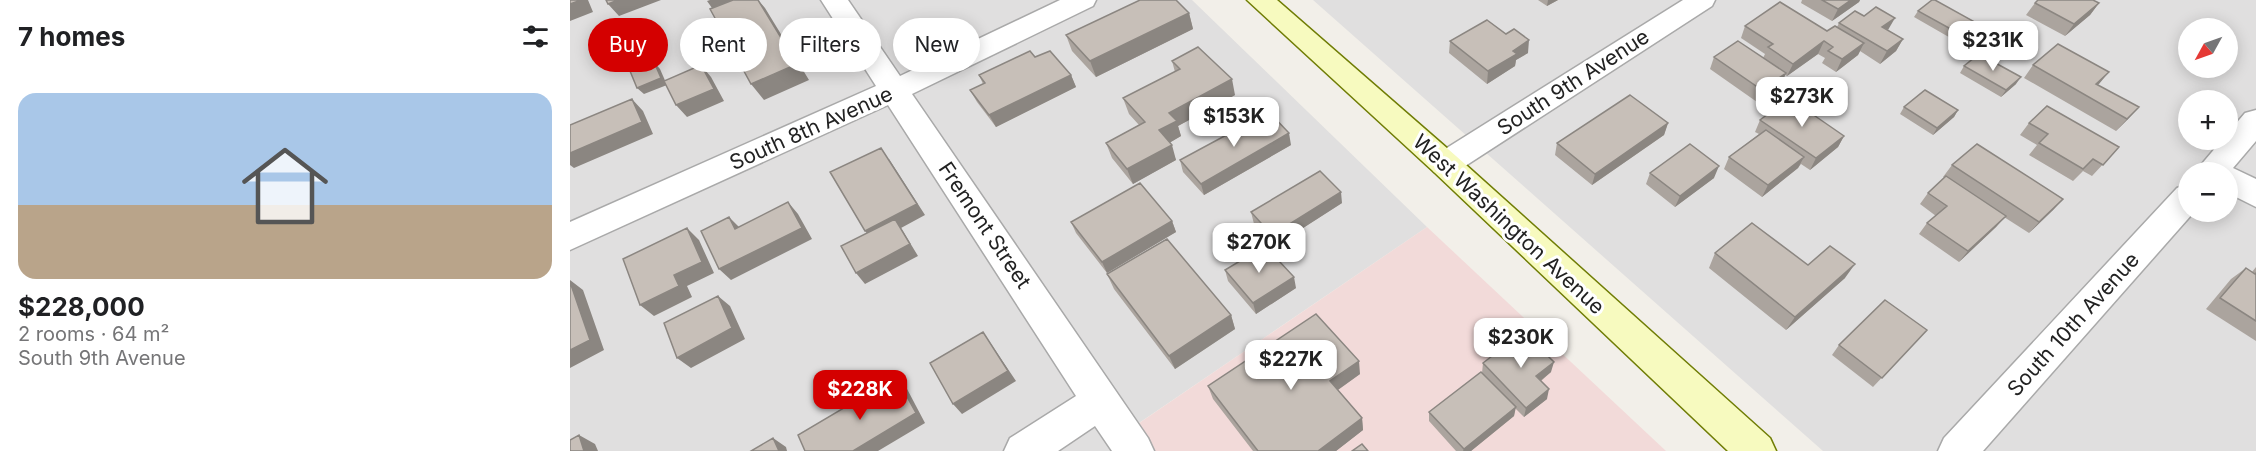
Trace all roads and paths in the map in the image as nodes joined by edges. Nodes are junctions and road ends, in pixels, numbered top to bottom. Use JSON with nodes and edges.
{"nodes":[{"id":1,"x":834,"y":0,"type":"edge"},
{"id":2,"x":1083,"y":0,"type":"edge"},
{"id":3,"x":1260,"y":0,"type":"edge"},
{"id":4,"x":1702,"y":0,"type":"edge"},
{"id":5,"x":895,"y":90,"type":"junction"},
{"id":6,"x":2256,"y":121,"type":"edge"},
{"id":7,"x":2225,"y":162,"type":"edge"},
{"id":8,"x":1445,"y":164,"type":"junction"},
{"id":9,"x":2238,"y":184,"type":"edge"},
{"id":10,"x":2256,"y":194,"type":"edge"},
{"id":11,"x":2178,"y":208,"type":"edge"},
{"id":12,"x":570,"y":237,"type":"edge"},
{"id":13,"x":1101,"y":401,"type":"junction"},
{"id":14,"x":1024,"y":451,"type":"edge"},
{"id":15,"x":1134,"y":451,"type":"edge"},
{"id":16,"x":1756,"y":451,"type":"edge"},
{"id":17,"x":1958,"y":451,"type":"edge"}],
"edges":[{"from":1,"to":5,"type":"street","name":"Fremont Street"},
{"from":2,"to":5,"type":"street","name":"South 8th Avenue"},
{"from":3,"to":8,"type":"main road","name":"West Washington Avenue"},
{"from":4,"to":8,"type":"street","name":"South 9th Avenue"},
{"from":5,"to":12,"type":"street","name":"South 8th Avenue"},
{"from":5,"to":13,"type":"street","name":"Fremont Street"},
{"from":6,"to":7,"type":"street"},
{"from":8,"to":16,"type":"main road","name":"West Washington Avenue"},
{"from":9,"to":10,"type":"street"},
{"from":11,"to":17,"type":"street","name":"South 10th Avenue"},
{"from":13,"to":14,"type":"street"},
{"from":13,"to":15,"type":"street","name":"Fremont Street"}]}
